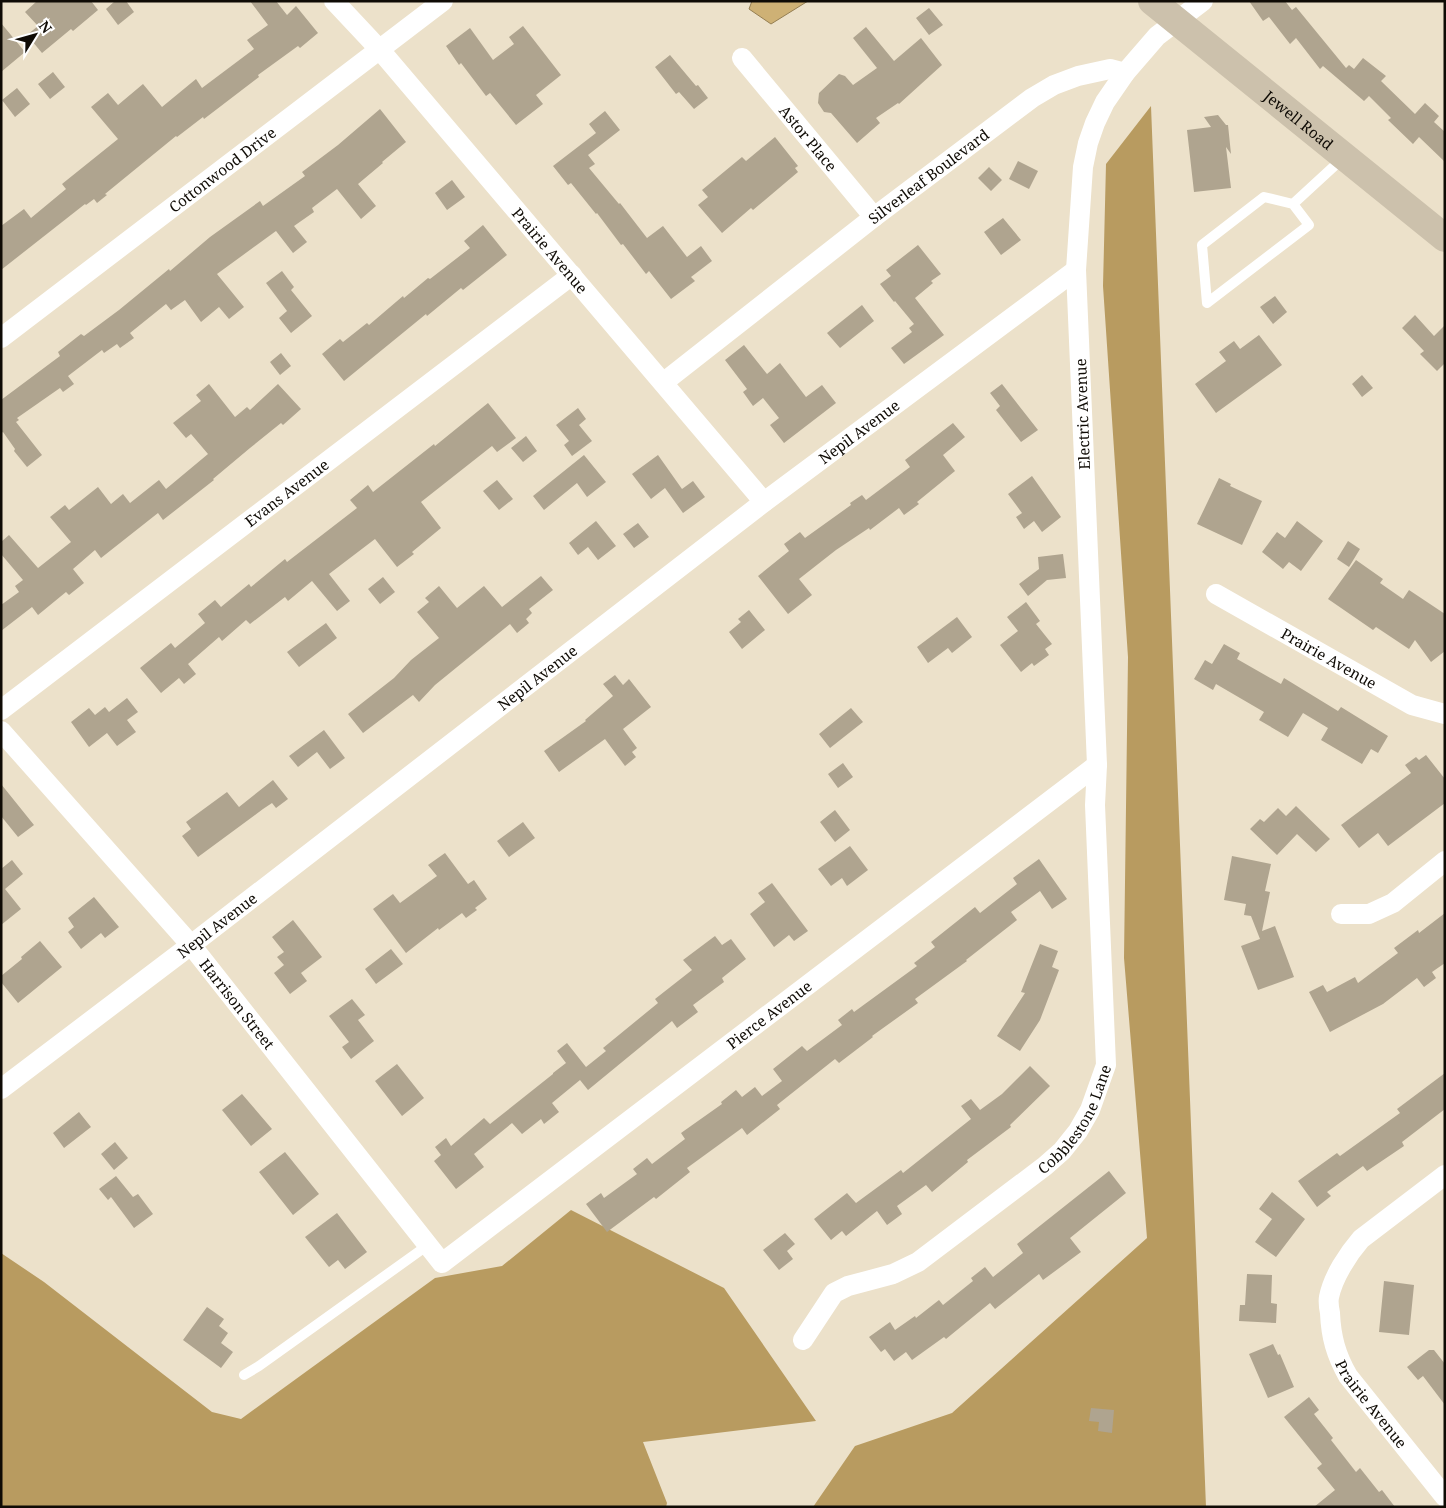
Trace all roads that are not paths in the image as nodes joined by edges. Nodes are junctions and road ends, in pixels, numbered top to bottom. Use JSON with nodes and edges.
{"nodes":[{"id":1,"x":334,"y":1,"type":"edge"},
{"id":2,"x":443,"y":1,"type":"edge"},
{"id":3,"x":1152,"y":1,"type":"edge"},
{"id":4,"x":1203,"y":1,"type":"edge"},
{"id":5,"x":1176,"y":21,"type":"junction"},
{"id":6,"x":380,"y":50,"type":"junction"},
{"id":7,"x":742,"y":58,"type":"dead end"},
{"id":8,"x":1125,"y":73,"type":"junction"},
{"id":9,"x":1344,"y":157,"type":"junction"},
{"id":10,"x":1293,"y":204,"type":"junction"},
{"id":11,"x":874,"y":217,"type":"junction"},
{"id":12,"x":1444,"y":237,"type":"edge"},
{"id":13,"x":1076,"y":270,"type":"junction"},
{"id":14,"x":572,"y":275,"type":"junction"},
{"id":15,"x":1,"y":338,"type":"edge"},
{"id":16,"x":664,"y":382,"type":"junction"},
{"id":17,"x":764,"y":502,"type":"junction"},
{"id":18,"x":1216,"y":594,"type":"dead end"},
{"id":19,"x":1,"y":710,"type":"edge"},
{"id":20,"x":1445,"y":714,"type":"edge"},
{"id":21,"x":1,"y":731,"type":"edge"},
{"id":22,"x":1097,"y":765,"type":"junction"},
{"id":23,"x":1445,"y":861,"type":"edge"},
{"id":24,"x":1341,"y":914,"type":"dead end"},
{"id":25,"x":191,"y":945,"type":"junction"},
{"id":26,"x":1,"y":1089,"type":"edge"},
{"id":27,"x":1445,"y":1175,"type":"edge"},
{"id":28,"x":428,"y":1245,"type":"junction"},
{"id":29,"x":442,"y":1263,"type":"joint"},
{"id":30,"x":803,"y":1340,"type":"dead end"},
{"id":31,"x":244,"y":1375,"type":"dead end"},
{"id":32,"x":1445,"y":1497,"type":"edge"}],
"edges":[{"from":1,"to":6,"type":"street","name":"Prairie Avenue"},
{"from":2,"to":6,"type":"street","name":"Cottonwood Drive"},
{"from":3,"to":5,"type":"street","name":"Jewell Road"},
{"from":4,"to":5,"type":"street"},
{"from":5,"to":8,"type":"street"},
{"from":5,"to":9,"type":"street","name":"Jewell Road"},
{"from":6,"to":14,"type":"street","name":"Prairie Avenue"},
{"from":6,"to":15,"type":"street","name":"Cottonwood Drive"},
{"from":7,"to":11,"type":"street","name":"Astor Place"},
{"from":8,"to":11,"type":"street","name":"Silverleaf Boulevard"},
{"from":8,"to":13,"type":"street","name":"Electric Avenue"},
{"from":9,"to":10,"type":"lane"},
{"from":9,"to":12,"type":"street","name":"Jewell Road"},
{"from":10,"to":10,"type":"lane"},
{"from":11,"to":16,"type":"street","name":"Silverleaf Boulevard"},
{"from":13,"to":17,"type":"street","name":"Nepil Avenue"},
{"from":13,"to":22,"type":"street","name":"Electric Avenue"},
{"from":14,"to":16,"type":"street","name":"Prairie Avenue"},
{"from":14,"to":19,"type":"street","name":"Evans Avenue"},
{"from":16,"to":17,"type":"street","name":"Prairie Avenue"},
{"from":17,"to":25,"type":"street","name":"Nepil Avenue"},
{"from":18,"to":20,"type":"street","name":"Prairie Avenue"},
{"from":21,"to":25,"type":"street","name":"Harrison Street"},
{"from":22,"to":29,"type":"street","name":"Pierce Avenue"},
{"from":22,"to":30,"type":"street","name":"Cobblestone Lane"},
{"from":23,"to":24,"type":"street"},
{"from":25,"to":26,"type":"street","name":"Nepil Avenue"},
{"from":25,"to":28,"type":"street","name":"Harrison Street"},
{"from":27,"to":32,"type":"street","name":"Prairie Avenue"},
{"from":28,"to":29,"type":"street","name":"Harrison Street"},
{"from":28,"to":31,"type":"lane"}]}
